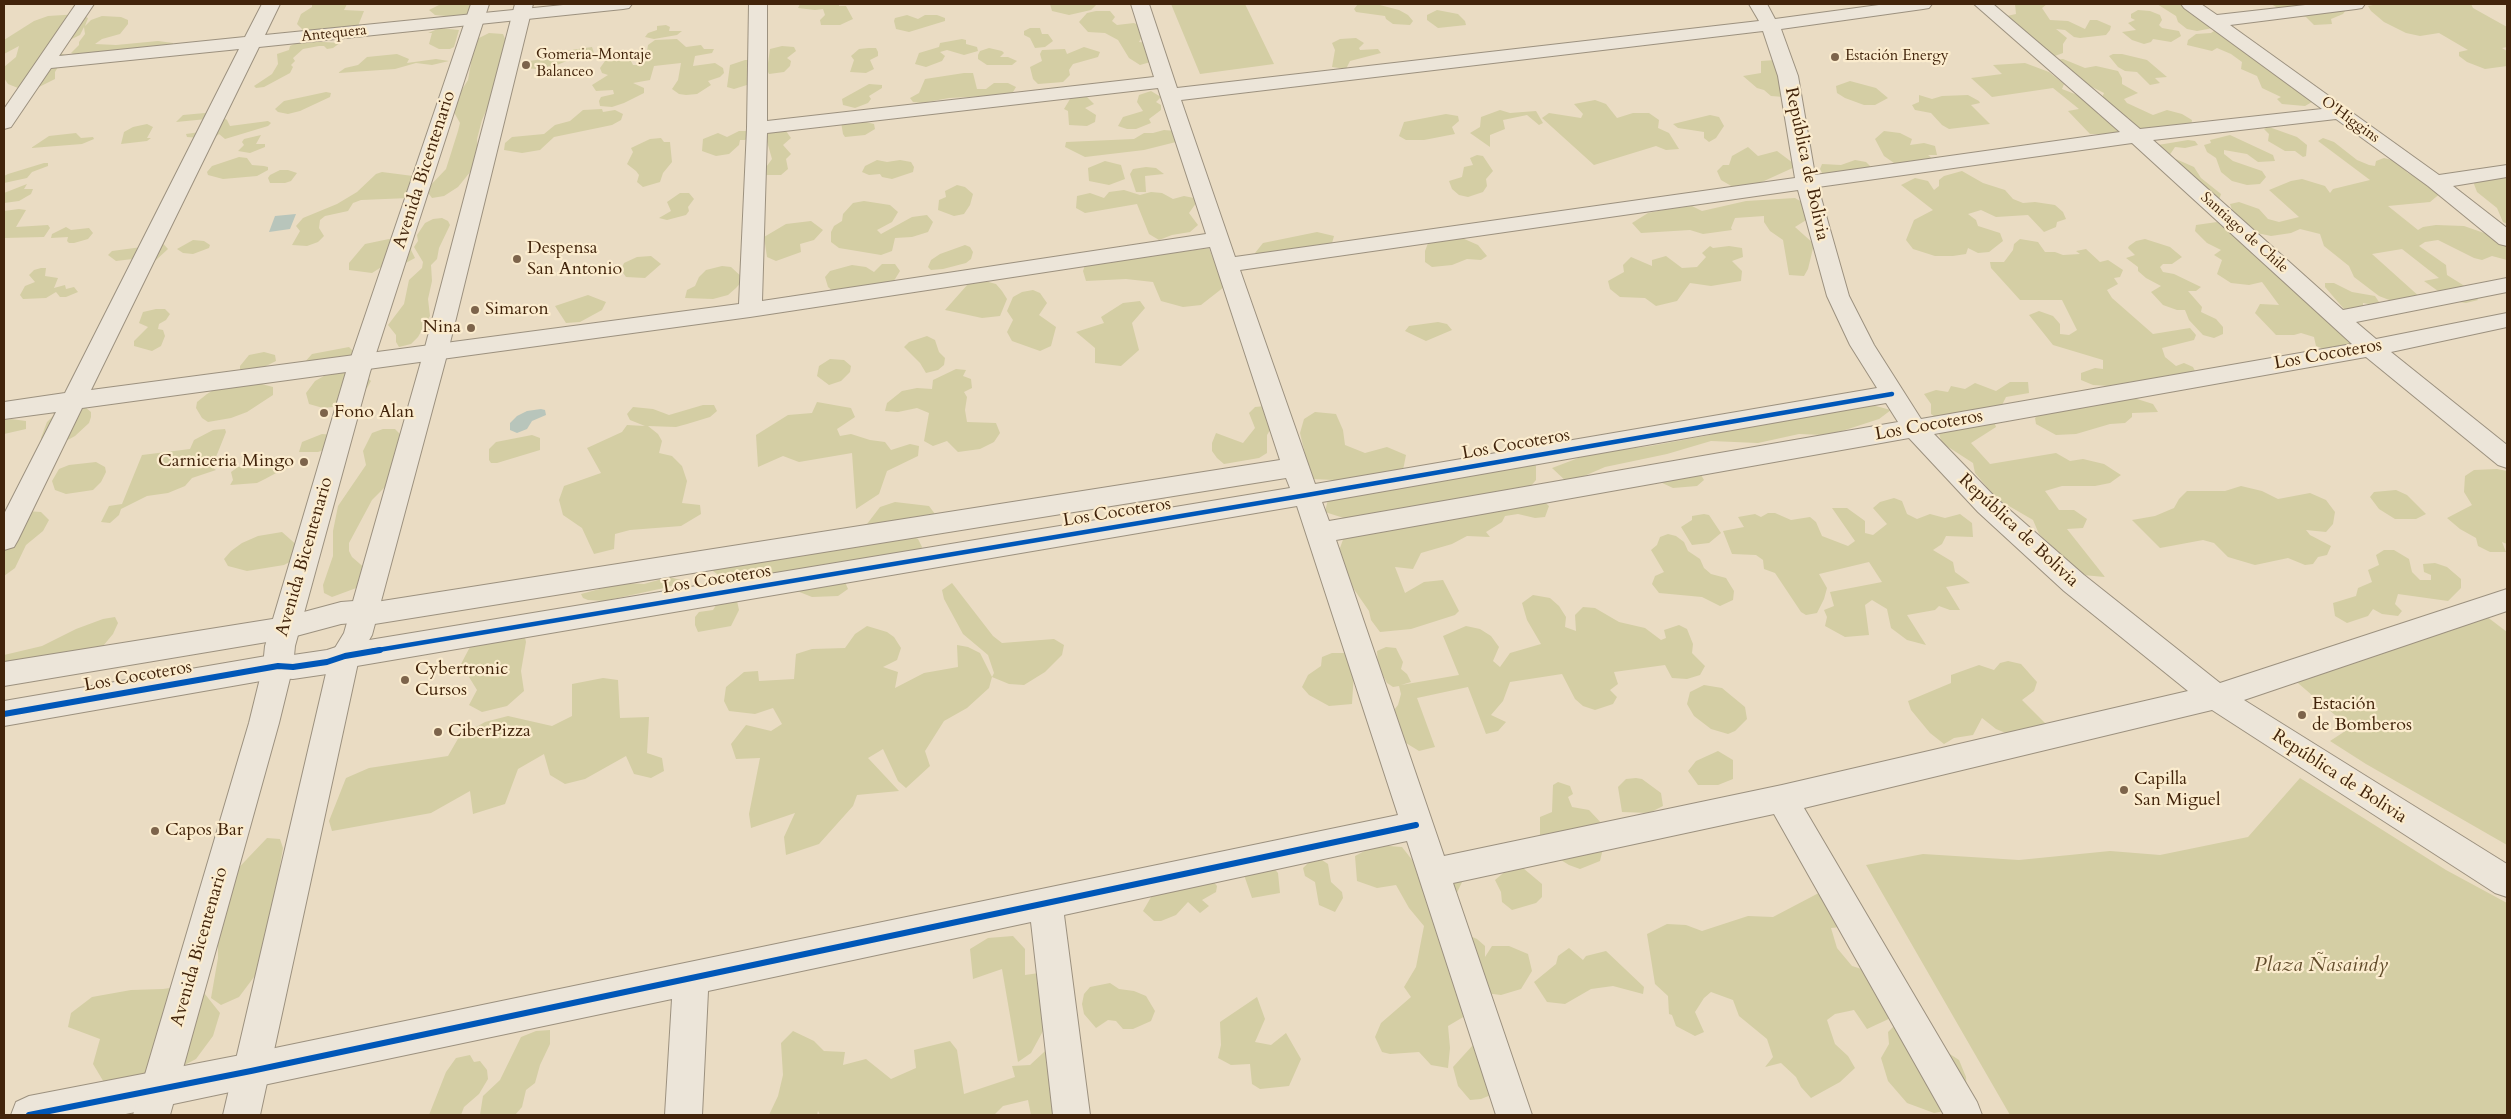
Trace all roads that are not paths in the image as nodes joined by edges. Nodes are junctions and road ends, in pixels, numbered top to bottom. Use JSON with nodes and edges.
{"nodes":[{"id":1,"x":85,"y":4,"type":"edge"},
{"id":2,"x":271,"y":4,"type":"edge"},
{"id":3,"x":623,"y":4,"type":"edge"},
{"id":4,"x":758,"y":4,"type":"edge"},
{"id":5,"x":1140,"y":4,"type":"edge"},
{"id":6,"x":1923,"y":4,"type":"edge"},
{"id":7,"x":1983,"y":4,"type":"edge"},
{"id":8,"x":2190,"y":4,"type":"edge"},
{"id":9,"x":2356,"y":4,"type":"edge"},
{"id":10,"x":523,"y":9,"type":"edge"},
{"id":11,"x":477,"y":12,"type":"edge"},
{"id":12,"x":1764,"y":14,"type":"edge"},
{"id":13,"x":2216,"y":21,"type":"junction"},
{"id":14,"x":251,"y":43,"type":"junction"},
{"id":15,"x":45,"y":63,"type":"junction"},
{"id":16,"x":1167,"y":88,"type":"junction"},
{"id":17,"x":2339,"y":113,"type":"junction"},
{"id":18,"x":4,"y":123,"type":"edge"},
{"id":19,"x":757,"y":128,"type":"junction"},
{"id":20,"x":2136,"y":136,"type":"junction"},
{"id":21,"x":2507,"y":171,"type":"edge"},
{"id":22,"x":2436,"y":182,"type":"junction"},
{"id":23,"x":1806,"y":183,"type":"junction"},
{"id":24,"x":2507,"y":239,"type":"edge"},
{"id":25,"x":1223,"y":252,"type":"junction"},
{"id":26,"x":2507,"y":285,"type":"edge"},
{"id":27,"x":750,"y":310,"type":"junction"},
{"id":28,"x":2338,"y":318,"type":"junction"},
{"id":29,"x":2507,"y":320,"type":"edge"},
{"id":30,"x":2371,"y":348,"type":"junction"},
{"id":31,"x":436,"y":351,"type":"junction"},
{"id":32,"x":362,"y":360,"type":"junction"},
{"id":33,"x":1892,"y":394,"type":"junction"},
{"id":34,"x":74,"y":400,"type":"junction"},
{"id":35,"x":4,"y":410,"type":"edge"},
{"id":36,"x":1914,"y":428,"type":"junction"},
{"id":37,"x":2507,"y":459,"type":"edge"},
{"id":38,"x":1296,"y":467,"type":"junction"},
{"id":39,"x":1307,"y":495,"type":"junction"},
{"id":40,"x":1320,"y":533,"type":"junction"},
{"id":41,"x":4,"y":540,"type":"edge"},
{"id":42,"x":2507,"y":600,"type":"edge"},
{"id":43,"x":362,"y":615,"type":"junction"},
{"id":44,"x":285,"y":628,"type":"junction"},
{"id":45,"x":345,"y":656,"type":"junction"},
{"id":46,"x":278,"y":666,"type":"junction"},
{"id":47,"x":4,"y":674,"type":"edge"},
{"id":48,"x":2216,"y":697,"type":"junction"},
{"id":49,"x":4,"y":714,"type":"edge"},
{"id":50,"x":1782,"y":799,"type":"junction"},
{"id":51,"x":1416,"y":825,"type":"junction"},
{"id":52,"x":1432,"y":873,"type":"junction"},
{"id":53,"x":2507,"y":882,"type":"edge"},
{"id":54,"x":1046,"y":903,"type":"junction"},
{"id":55,"x":691,"y":978,"type":"junction"},
{"id":56,"x":252,"y":1070,"type":"junction"},
{"id":57,"x":155,"y":1102,"type":"edge"},
{"id":58,"x":29,"y":1115,"type":"edge"},
{"id":59,"x":241,"y":1115,"type":"edge"},
{"id":60,"x":684,"y":1115,"type":"edge"},
{"id":61,"x":1072,"y":1115,"type":"edge"},
{"id":62,"x":1514,"y":1115,"type":"edge"},
{"id":63,"x":1964,"y":1115,"type":"edge"}],
"edges":[{"from":1,"to":15,"type":"street"},
{"from":2,"to":14,"type":"street"},
{"from":3,"to":10,"type":"street","name":"Antequera"},
{"from":4,"to":19,"type":"street"},
{"from":5,"to":16,"type":"street"},
{"from":6,"to":12,"type":"street"},
{"from":7,"to":20,"type":"street","name":"Santiago de Chile"},
{"from":8,"to":13,"type":"street","name":"O'Higgins"},
{"from":9,"to":13,"type":"street"},
{"from":10,"to":11,"type":"street","name":"Antequera"},
{"from":10,"to":31,"type":"street"},
{"from":11,"to":14,"type":"street","name":"Antequera"},
{"from":11,"to":32,"type":"street","name":"Avenida Bicentenario"},
{"from":12,"to":16,"type":"street"},
{"from":12,"to":23,"type":"street","name":"República de Bolivia"},
{"from":13,"to":17,"type":"street","name":"O'Higgins"},
{"from":14,"to":15,"type":"street","name":"Antequera"},
{"from":14,"to":34,"type":"street"},
{"from":15,"to":18,"type":"street"},
{"from":16,"to":19,"type":"street"},
{"from":16,"to":25,"type":"street"},
{"from":17,"to":20,"type":"street"},
{"from":17,"to":22,"type":"street","name":"O'Higgins"},
{"from":19,"to":27,"type":"street"},
{"from":20,"to":23,"type":"street"},
{"from":20,"to":28,"type":"street","name":"Santiago de Chile"},
{"from":21,"to":22,"type":"street"},
{"from":22,"to":24,"type":"street","name":"O'Higgins"},
{"from":23,"to":25,"type":"street"},
{"from":23,"to":33,"type":"street","name":"República de Bolivia"},
{"from":25,"to":27,"type":"street"},
{"from":25,"to":38,"type":"street"},
{"from":26,"to":28,"type":"street"},
{"from":27,"to":31,"type":"street"},
{"from":28,"to":30,"type":"street","name":"Santiago de Chile"},
{"from":29,"to":30,"type":"street","name":"Los Cocoteros"},
{"from":30,"to":36,"type":"street","name":"Los Cocoteros"},
{"from":30,"to":37,"type":"street","name":"Santiago de Chile"},
{"from":31,"to":32,"type":"street"},
{"from":31,"to":43,"type":"street"},
{"from":32,"to":34,"type":"street"},
{"from":32,"to":44,"type":"street","name":"Avenida Bicentenario"},
{"from":33,"to":36,"type":"street","name":"República de Bolivia"},
{"from":33,"to":39,"type":"street","name":"Los Cocoteros"},
{"from":34,"to":35,"type":"street"},
{"from":34,"to":41,"type":"street"},
{"from":36,"to":40,"type":"street","name":"Los Cocoteros"},
{"from":36,"to":48,"type":"street","name":"República de Bolivia"},
{"from":38,"to":39,"type":"street"},
{"from":38,"to":43,"type":"street","name":"Los Cocoteros"},
{"from":39,"to":40,"type":"street"},
{"from":39,"to":45,"type":"street","name":"Los Cocoteros"},
{"from":40,"to":51,"type":"street"},
{"from":42,"to":48,"type":"street"},
{"from":43,"to":44,"type":"street","name":"Los Cocoteros"},
{"from":43,"to":45,"type":"street"},
{"from":44,"to":46,"type":"street","name":"Avenida Bicentenario"},
{"from":44,"to":47,"type":"street","name":"Los Cocoteros"},
{"from":45,"to":46,"type":"street","name":"Los Cocoteros"},
{"from":45,"to":56,"type":"street"},
{"from":46,"to":49,"type":"street","name":"Los Cocoteros"},
{"from":46,"to":57,"type":"street","name":"Avenida Bicentenario"},
{"from":48,"to":50,"type":"street"},
{"from":48,"to":53,"type":"street","name":"República de Bolivia"},
{"from":50,"to":52,"type":"street"},
{"from":50,"to":63,"type":"street"},
{"from":51,"to":52,"type":"street"},
{"from":51,"to":54,"type":"street"},
{"from":52,"to":62,"type":"street"},
{"from":54,"to":55,"type":"street"},
{"from":54,"to":61,"type":"street"},
{"from":55,"to":56,"type":"street"},
{"from":55,"to":60,"type":"street"},
{"from":56,"to":57,"type":"street"},
{"from":56,"to":59,"type":"street"},
{"from":57,"to":58,"type":"street"}]}
